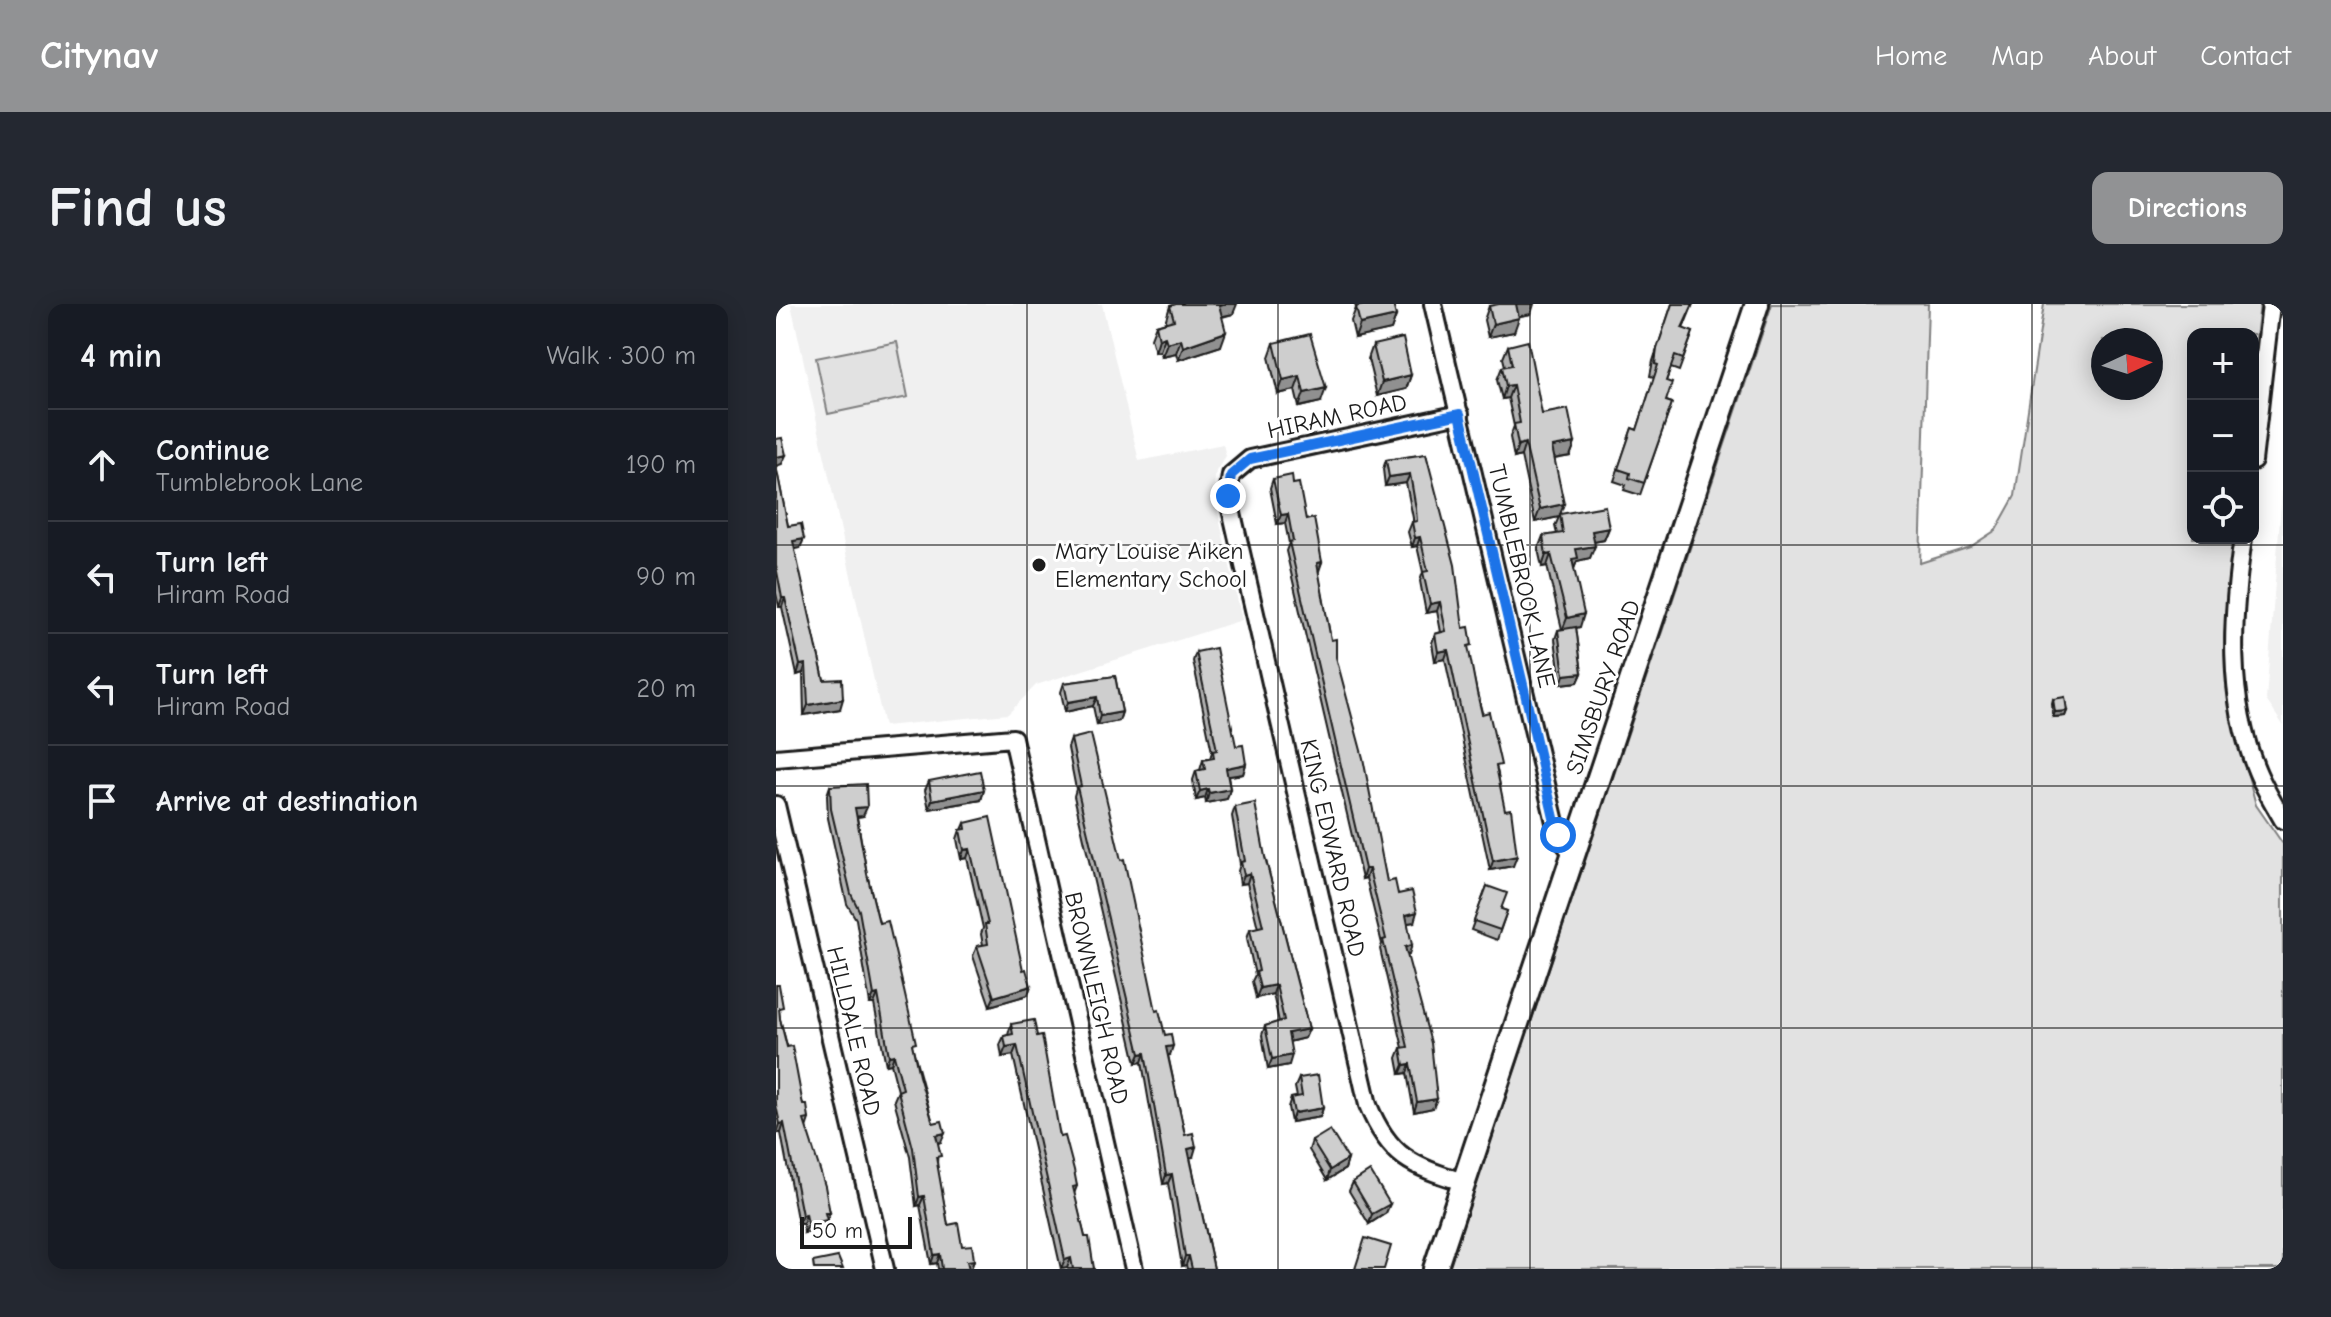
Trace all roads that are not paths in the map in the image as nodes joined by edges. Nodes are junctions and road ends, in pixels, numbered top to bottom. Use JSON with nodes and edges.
{"nodes":[{"id":1,"x":1433,"y":304,"type":"edge"},
{"id":2,"x":1757,"y":304,"type":"edge"},
{"id":3,"x":2271,"y":304,"type":"edge"},
{"id":4,"x":2259,"y":409,"type":"edge"},
{"id":5,"x":1460,"y":414,"type":"junction"},
{"id":6,"x":1231,"y":475,"type":"joint"},
{"id":7,"x":2243,"y":544,"type":"edge"},
{"id":8,"x":776,"y":758,"type":"edge"},
{"id":9,"x":776,"y":805,"type":"edge"},
{"id":10,"x":2283,"y":820,"type":"edge"},
{"id":11,"x":1573,"y":854,"type":"junction"},
{"id":12,"x":1463,"y":1182,"type":"junction"},
{"id":13,"x":885,"y":1269,"type":"edge"},
{"id":14,"x":1134,"y":1269,"type":"edge"},
{"id":15,"x":1435,"y":1269,"type":"edge"}],
"edges":[{"from":1,"to":5,"type":"street","name":"TUMBLEBROOK LANE"},
{"from":2,"to":11,"type":"main road","name":"SIMSBURY ROAD"},
{"from":3,"to":4,"type":"street"},
{"from":5,"to":6,"type":"street","name":"HIRAM ROAD"},
{"from":5,"to":11,"type":"street","name":"TUMBLEBROOK LANE"},
{"from":6,"to":12,"type":"street","name":"KING EDWARD ROAD"},
{"from":7,"to":10,"type":"street"},
{"from":8,"to":14,"type":"street","name":"BROWNLEIGH ROAD"},
{"from":9,"to":13,"type":"street","name":"HILLDALE ROAD"},
{"from":11,"to":12,"type":"main road","name":"SIMSBURY ROAD"},
{"from":12,"to":15,"type":"main road","name":"SIMSBURY ROAD"}]}
